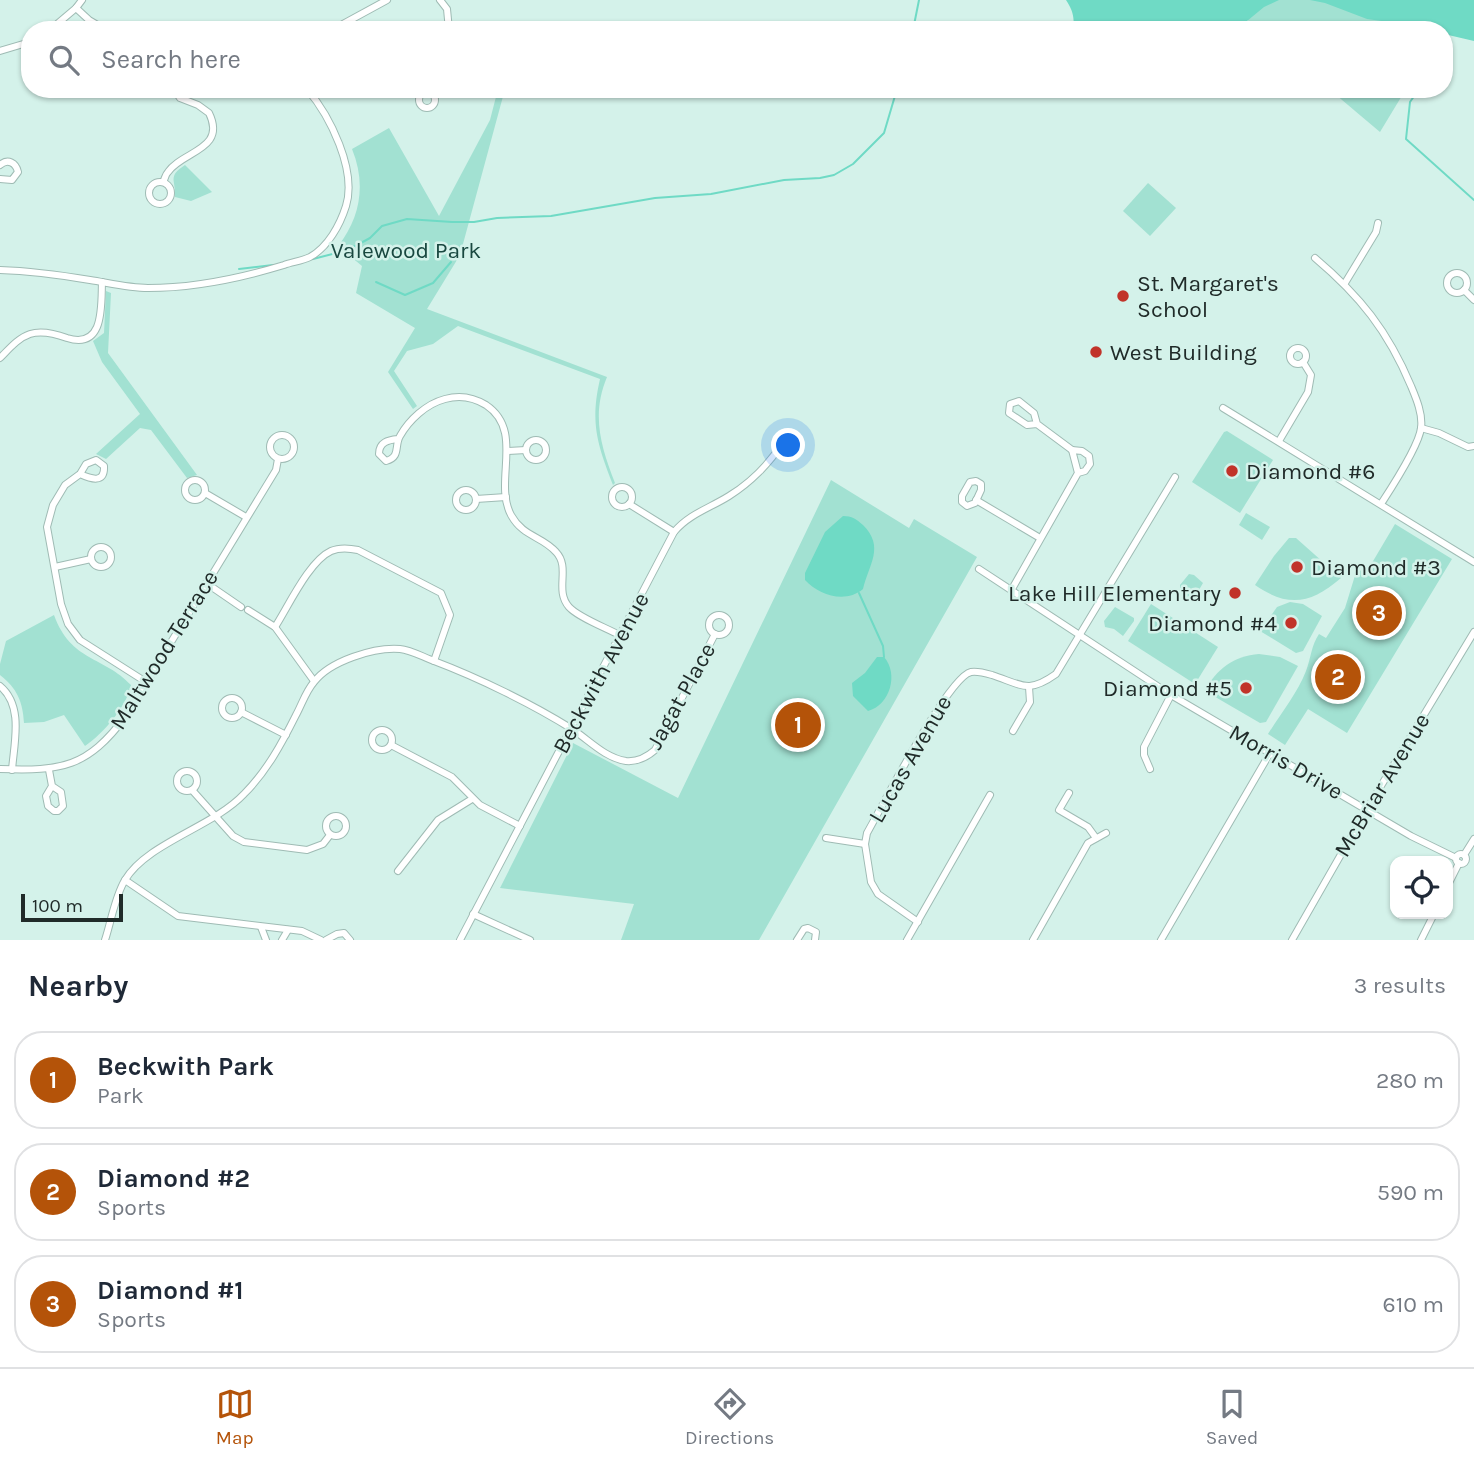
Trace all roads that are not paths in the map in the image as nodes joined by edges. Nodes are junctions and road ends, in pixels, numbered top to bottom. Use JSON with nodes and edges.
{"nodes":[{"id":1,"x":82,"y":0,"type":"edge"},
{"id":2,"x":387,"y":0,"type":"edge"},
{"id":3,"x":440,"y":0,"type":"edge"},
{"id":4,"x":76,"y":8,"type":"junction"},
{"id":5,"x":61,"y":21,"type":"edge"},
{"id":6,"x":91,"y":21,"type":"edge"},
{"id":7,"x":348,"y":21,"type":"edge"},
{"id":8,"x":448,"y":21,"type":"edge"},
{"id":9,"x":21,"y":44,"type":"edge"},
{"id":10,"x":0,"y":51,"type":"edge"},
{"id":11,"x":179,"y":98,"type":"edge"},
{"id":12,"x":314,"y":98,"type":"edge"},
{"id":13,"x":0,"y":165,"type":"edge"},
{"id":14,"x":0,"y":179,"type":"edge"},
{"id":15,"x":163,"y":182,"type":"dead end"},
{"id":16,"x":1378,"y":223,"type":"dead end"},
{"id":17,"x":1315,"y":258,"type":"dead end"},
{"id":18,"x":0,"y":270,"type":"edge"},
{"id":19,"x":102,"y":282,"type":"junction"},
{"id":20,"x":1345,"y":283,"type":"junction"},
{"id":21,"x":1464,"y":290,"type":"dead end"},
{"id":22,"x":1474,"y":300,"type":"edge"},
{"id":23,"x":0,"y":358,"type":"edge"},
{"id":24,"x":1303,"y":362,"type":"dead end"},
{"id":25,"x":1223,"y":408,"type":"dead end"},
{"id":26,"x":1037,"y":424,"type":"junction"},
{"id":27,"x":1421,"y":428,"type":"junction"},
{"id":28,"x":398,"y":439,"type":"dead end"},
{"id":29,"x":1279,"y":441,"type":"junction"},
{"id":30,"x":783,"y":442,"type":"dead end"},
{"id":31,"x":1474,"y":446,"type":"edge"},
{"id":32,"x":526,"y":450,"type":"dead end"},
{"id":33,"x":1072,"y":450,"type":"junction"},
{"id":34,"x":507,"y":451,"type":"junction"},
{"id":35,"x":278,"y":459,"type":"junction"},
{"id":36,"x":1078,"y":472,"type":"junction"},
{"id":37,"x":80,"y":474,"type":"dead end"},
{"id":38,"x":1175,"y":477,"type":"dead end"},
{"id":39,"x":205,"y":493,"type":"dead end"},
{"id":40,"x":506,"y":497,"type":"junction"},
{"id":41,"x":476,"y":499,"type":"dead end"},
{"id":42,"x":976,"y":500,"type":"dead end"},
{"id":43,"x":629,"y":504,"type":"dead end"},
{"id":44,"x":1381,"y":504,"type":"junction"},
{"id":45,"x":246,"y":517,"type":"junction"},
{"id":46,"x":674,"y":532,"type":"junction"},
{"id":47,"x":1040,"y":538,"type":"junction"},
{"id":48,"x":91,"y":559,"type":"dead end"},
{"id":49,"x":1474,"y":562,"type":"edge"},
{"id":50,"x":55,"y":567,"type":"junction"},
{"id":51,"x":979,"y":569,"type":"dead end"},
{"id":52,"x":206,"y":583,"type":"junction"},
{"id":53,"x":1012,"y":589,"type":"junction"},
{"id":54,"x":275,"y":627,"type":"junction"},
{"id":55,"x":1474,"y":632,"type":"edge"},
{"id":56,"x":715,"y":634,"type":"dead end"},
{"id":57,"x":621,"y":636,"type":"junction"},
{"id":58,"x":1079,"y":636,"type":"junction"},
{"id":59,"x":434,"y":661,"type":"junction"},
{"id":60,"x":314,"y":681,"type":"junction"},
{"id":61,"x":146,"y":682,"type":"junction"},
{"id":62,"x":0,"y":686,"type":"edge"},
{"id":63,"x":1029,"y":687,"type":"junction"},
{"id":64,"x":1171,"y":695,"type":"junction"},
{"id":65,"x":242,"y":712,"type":"dead end"},
{"id":66,"x":572,"y":729,"type":"junction"},
{"id":67,"x":1013,"y":731,"type":"dead end"},
{"id":68,"x":286,"y":735,"type":"junction"},
{"id":69,"x":391,"y":744,"type":"dead end"},
{"id":70,"x":1270,"y":753,"type":"junction"},
{"id":71,"x":0,"y":769,"type":"edge"},
{"id":72,"x":1150,"y":769,"type":"dead end"},
{"id":73,"x":12,"y":770,"type":"junction"},
{"id":74,"x":49,"y":770,"type":"junction"},
{"id":75,"x":52,"y":786,"type":"dead end"},
{"id":76,"x":192,"y":790,"type":"dead end"},
{"id":77,"x":1069,"y":793,"type":"dead end"},
{"id":78,"x":990,"y":795,"type":"dead end"},
{"id":79,"x":472,"y":799,"type":"junction"},
{"id":80,"x":1367,"y":809,"type":"junction"},
{"id":81,"x":217,"y":816,"type":"junction"},
{"id":82,"x":520,"y":826,"type":"junction"},
{"id":83,"x":1106,"y":833,"type":"dead end"},
{"id":84,"x":330,"y":835,"type":"dead end"},
{"id":85,"x":826,"y":838,"type":"dead end"},
{"id":86,"x":1096,"y":838,"type":"junction"},
{"id":87,"x":1474,"y":839,"type":"edge"},
{"id":88,"x":865,"y":844,"type":"junction"},
{"id":89,"x":1461,"y":859,"type":"junction"},
{"id":90,"x":1474,"y":862,"type":"edge"},
{"id":91,"x":398,"y":871,"type":"dead end"},
{"id":92,"x":1453,"y":876,"type":"edge"},
{"id":93,"x":125,"y":880,"type":"junction"},
{"id":94,"x":474,"y":914,"type":"junction"},
{"id":95,"x":1432,"y":919,"type":"edge"},
{"id":96,"x":918,"y":922,"type":"junction"},
{"id":97,"x":261,"y":927,"type":"junction"},
{"id":98,"x":288,"y":930,"type":"junction"},
{"id":99,"x":104,"y":940,"type":"edge"},
{"id":100,"x":266,"y":940,"type":"edge"},
{"id":101,"x":282,"y":940,"type":"edge"},
{"id":102,"x":323,"y":940,"type":"edge"},
{"id":103,"x":350,"y":940,"type":"edge"},
{"id":104,"x":460,"y":940,"type":"edge"},
{"id":105,"x":530,"y":940,"type":"edge"},
{"id":106,"x":797,"y":940,"type":"edge"},
{"id":107,"x":815,"y":940,"type":"edge"},
{"id":108,"x":907,"y":940,"type":"edge"},
{"id":109,"x":1033,"y":940,"type":"edge"},
{"id":110,"x":1161,"y":940,"type":"edge"},
{"id":111,"x":1292,"y":940,"type":"edge"},
{"id":112,"x":1421,"y":940,"type":"edge"}],
"edges":[{"from":1,"to":4,"type":"street"},
{"from":2,"to":7,"type":"street"},
{"from":3,"to":8,"type":"street"},
{"from":4,"to":5,"type":"street"},
{"from":4,"to":6,"type":"street"},
{"from":9,"to":10,"type":"street"},
{"from":11,"to":15,"type":"street"},
{"from":12,"to":19,"type":"street"},
{"from":13,"to":14,"type":"street"},
{"from":16,"to":20,"type":"street"},
{"from":17,"to":20,"type":"street"},
{"from":18,"to":19,"type":"street"},
{"from":19,"to":23,"type":"street"},
{"from":20,"to":27,"type":"street"},
{"from":21,"to":22,"type":"street"},
{"from":24,"to":29,"type":"street"},
{"from":25,"to":29,"type":"street"},
{"from":26,"to":26,"type":"street"},
{"from":26,"to":33,"type":"street"},
{"from":27,"to":31,"type":"street"},
{"from":27,"to":44,"type":"street"},
{"from":28,"to":34,"type":"street"},
{"from":29,"to":44,"type":"street"},
{"from":30,"to":46,"type":"street","name":"Beckwith Avenue"},
{"from":32,"to":34,"type":"street"},
{"from":33,"to":36,"type":"street"},
{"from":33,"to":36,"type":"street"},
{"from":34,"to":40,"type":"street"},
{"from":35,"to":35,"type":"street","name":"Maltwood Terrace"},
{"from":35,"to":45,"type":"street","name":"Maltwood Terrace"},
{"from":36,"to":47,"type":"street"},
{"from":37,"to":50,"type":"street"},
{"from":38,"to":58,"type":"street"},
{"from":39,"to":45,"type":"street"},
{"from":40,"to":41,"type":"street"},
{"from":40,"to":57,"type":"street"},
{"from":42,"to":47,"type":"street"},
{"from":43,"to":46,"type":"street"},
{"from":44,"to":49,"type":"street"},
{"from":45,"to":52,"type":"street","name":"Maltwood Terrace"},
{"from":46,"to":57,"type":"street","name":"Beckwith Avenue"},
{"from":47,"to":53,"type":"street"},
{"from":48,"to":50,"type":"street"},
{"from":50,"to":61,"type":"street"},
{"from":51,"to":53,"type":"street","name":"Morris Drive"},
{"from":52,"to":54,"type":"street"},
{"from":52,"to":61,"type":"street","name":"Maltwood Terrace"},
{"from":53,"to":58,"type":"street","name":"Morris Drive"},
{"from":54,"to":59,"type":"street"},
{"from":54,"to":60,"type":"street"},
{"from":55,"to":80,"type":"street","name":"McBriar Avenue"},
{"from":56,"to":66,"type":"street","name":"Jagat Place"},
{"from":57,"to":66,"type":"street","name":"Beckwith Avenue"},
{"from":58,"to":63,"type":"street"},
{"from":58,"to":64,"type":"street","name":"Morris Drive"},
{"from":59,"to":60,"type":"street"},
{"from":59,"to":66,"type":"street"},
{"from":60,"to":68,"type":"street"},
{"from":61,"to":74,"type":"street","name":"Maltwood Terrace"},
{"from":62,"to":73,"type":"street"},
{"from":63,"to":67,"type":"street"},
{"from":63,"to":88,"type":"street","name":"Lucas Avenue"},
{"from":64,"to":70,"type":"street","name":"Morris Drive"},
{"from":64,"to":72,"type":"street"},
{"from":65,"to":68,"type":"street"},
{"from":66,"to":82,"type":"street","name":"Beckwith Avenue"},
{"from":68,"to":81,"type":"street"},
{"from":69,"to":79,"type":"street"},
{"from":70,"to":80,"type":"street","name":"Morris Drive"},
{"from":70,"to":110,"type":"street"},
{"from":71,"to":73,"type":"street","name":"Maltwood Terrace"},
{"from":73,"to":74,"type":"street","name":"Maltwood Terrace"},
{"from":74,"to":75,"type":"street"},
{"from":76,"to":81,"type":"street"},
{"from":77,"to":86,"type":"street"},
{"from":78,"to":96,"type":"street"},
{"from":79,"to":82,"type":"street"},
{"from":79,"to":91,"type":"street"},
{"from":80,"to":89,"type":"street","name":"Morris Drive"},
{"from":80,"to":111,"type":"street","name":"McBriar Avenue"},
{"from":81,"to":84,"type":"street"},
{"from":81,"to":93,"type":"street"},
{"from":82,"to":94,"type":"street","name":"Beckwith Avenue"},
{"from":83,"to":86,"type":"street"},
{"from":85,"to":88,"type":"street"},
{"from":86,"to":109,"type":"street"},
{"from":87,"to":89,"type":"street"},
{"from":88,"to":96,"type":"street","name":"Lucas Avenue"},
{"from":89,"to":90,"type":"street"},
{"from":89,"to":92,"type":"street"},
{"from":93,"to":97,"type":"street"},
{"from":93,"to":99,"type":"street"},
{"from":94,"to":104,"type":"street","name":"Beckwith Avenue"},
{"from":94,"to":105,"type":"street"},
{"from":95,"to":112,"type":"street"},
{"from":96,"to":108,"type":"street"},
{"from":97,"to":98,"type":"street"},
{"from":97,"to":100,"type":"street"},
{"from":98,"to":101,"type":"street"},
{"from":98,"to":102,"type":"street"},
{"from":102,"to":103,"type":"street"},
{"from":106,"to":107,"type":"street"}]}
